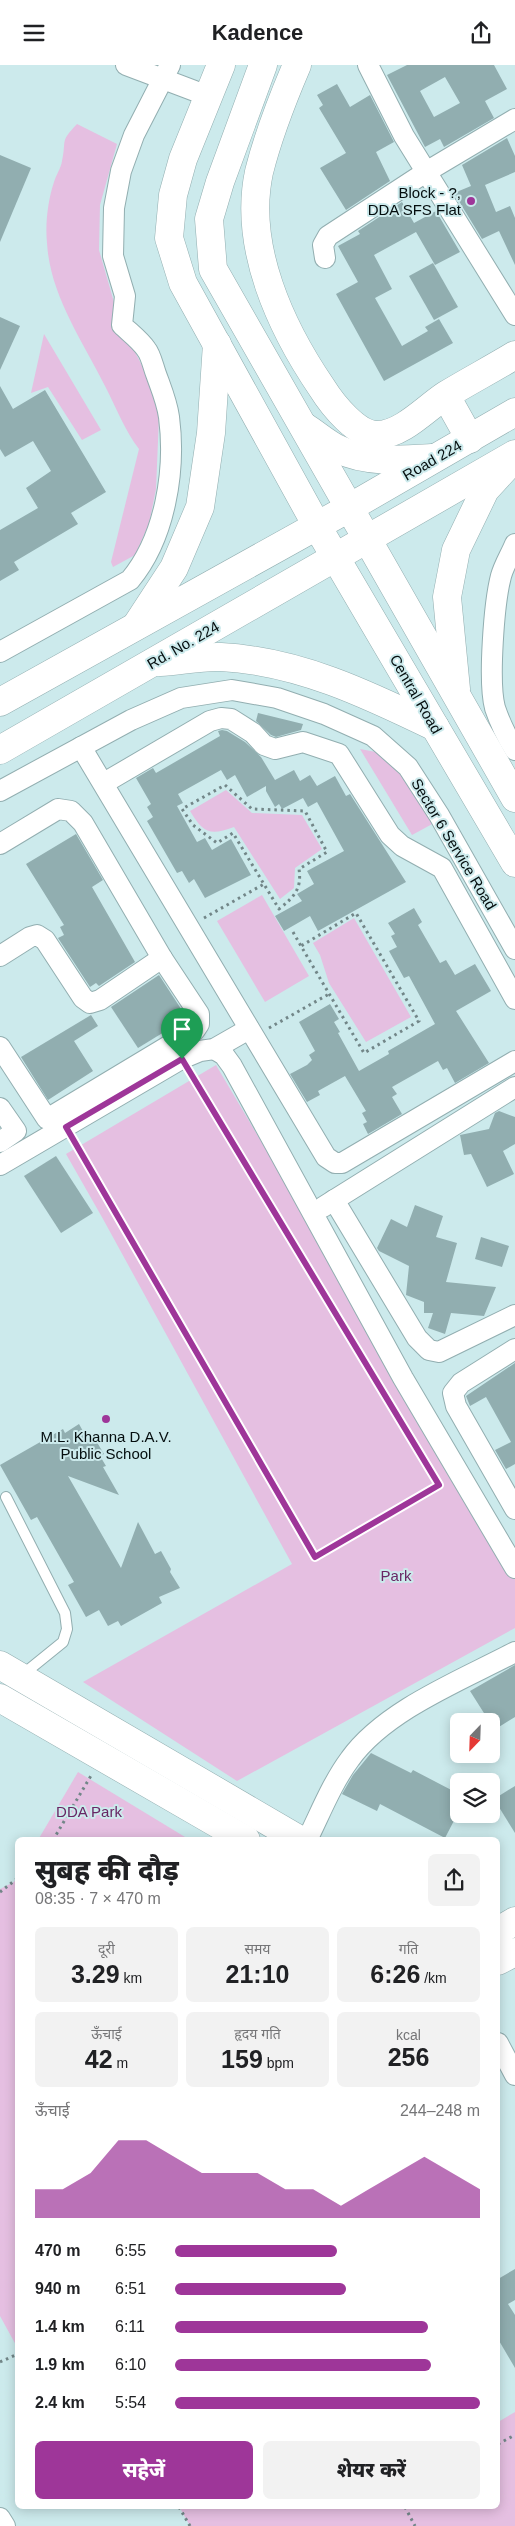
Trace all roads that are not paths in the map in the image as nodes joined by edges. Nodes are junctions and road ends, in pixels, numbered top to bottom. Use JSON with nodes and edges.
{"nodes":[{"id":1,"x":126,"y":65,"type":"edge"},
{"id":2,"x":221,"y":65,"type":"edge"},
{"id":3,"x":263,"y":65,"type":"edge"},
{"id":4,"x":297,"y":65,"type":"edge"},
{"id":5,"x":368,"y":65,"type":"edge"},
{"id":6,"x":166,"y":73,"type":"edge"},
{"id":7,"x":208,"y":96,"type":"junction"},
{"id":8,"x":515,"y":119,"type":"edge"},
{"id":9,"x":426,"y":172,"type":"junction"},
{"id":10,"x":325,"y":258,"type":"dead end"},
{"id":11,"x":515,"y":314,"type":"edge"},
{"id":12,"x":217,"y":344,"type":"junction"},
{"id":13,"x":515,"y":355,"type":"edge"},
{"id":14,"x":446,"y":396,"type":"junction"},
{"id":15,"x":515,"y":412,"type":"edge"},
{"id":16,"x":300,"y":423,"type":"junction"},
{"id":17,"x":470,"y":439,"type":"junction"},
{"id":18,"x":515,"y":454,"type":"edge"},
{"id":19,"x":438,"y":457,"type":"junction"},
{"id":20,"x":515,"y":458,"type":"edge"},
{"id":21,"x":349,"y":508,"type":"junction"},
{"id":22,"x":317,"y":526,"type":"junction"},
{"id":23,"x":366,"y":539,"type":"junction"},
{"id":24,"x":515,"y":544,"type":"edge"},
{"id":25,"x":336,"y":556,"type":"junction"},
{"id":26,"x":136,"y":627,"type":"junction"},
{"id":27,"x":0,"y":652,"type":"edge"},
{"id":28,"x":153,"y":663,"type":"junction"},
{"id":29,"x":456,"y":698,"type":"junction"},
{"id":30,"x":0,"y":702,"type":"edge"},
{"id":31,"x":435,"y":727,"type":"junction"},
{"id":32,"x":81,"y":747,"type":"junction"},
{"id":33,"x":0,"y":750,"type":"edge"},
{"id":34,"x":515,"y":750,"type":"edge"},
{"id":35,"x":104,"y":783,"type":"junction"},
{"id":36,"x":0,"y":791,"type":"edge"},
{"id":37,"x":515,"y":798,"type":"edge"},
{"id":38,"x":0,"y":844,"type":"edge"},
{"id":39,"x":515,"y":863,"type":"edge"},
{"id":40,"x":515,"y":949,"type":"edge"},
{"id":41,"x":0,"y":956,"type":"edge"},
{"id":42,"x":162,"y":958,"type":"junction"},
{"id":43,"x":515,"y":999,"type":"edge"},
{"id":44,"x":252,"y":1033,"type":"junction"},
{"id":45,"x":0,"y":1047,"type":"edge"},
{"id":46,"x":214,"y":1049,"type":"junction"},
{"id":47,"x":515,"y":1061,"type":"edge"},
{"id":48,"x":515,"y":1087,"type":"edge"},
{"id":49,"x":0,"y":1108,"type":"edge"},
{"id":50,"x":57,"y":1126,"type":"junction"},
{"id":51,"x":8,"y":1136,"type":"edge"},
{"id":52,"x":28,"y":1149,"type":"junction"},
{"id":53,"x":0,"y":1165,"type":"edge"},
{"id":54,"x":334,"y":1200,"type":"junction"},
{"id":55,"x":312,"y":1213,"type":"junction"},
{"id":56,"x":515,"y":1315,"type":"edge"},
{"id":57,"x":515,"y":1349,"type":"edge"},
{"id":58,"x":6,"y":1497,"type":"dead end"},
{"id":59,"x":515,"y":1509,"type":"edge"},
{"id":60,"x":515,"y":1568,"type":"edge"},
{"id":61,"x":515,"y":1652,"type":"edge"},
{"id":62,"x":10,"y":1671,"type":"edge"},
{"id":63,"x":0,"y":1698,"type":"edge"},
{"id":64,"x":241,"y":1837,"type":"edge"},
{"id":65,"x":295,"y":1837,"type":"edge"},
{"id":66,"x":308,"y":1837,"type":"edge"},
{"id":67,"x":515,"y":1921,"type":"edge"},
{"id":68,"x":500,"y":1930,"type":"edge"},
{"id":69,"x":515,"y":1952,"type":"edge"},
{"id":70,"x":500,"y":1960,"type":"edge"},
{"id":71,"x":500,"y":2047,"type":"edge"},
{"id":72,"x":515,"y":2075,"type":"edge"},
{"id":73,"x":0,"y":2518,"type":"edge"},
{"id":74,"x":5,"y":2526,"type":"edge"}],
"edges":[{"from":1,"to":6,"type":"street"},
{"from":2,"to":7,"type":"main road","name":"Central Road"},
{"from":3,"to":16,"type":"main road"},
{"from":4,"to":14,"type":"main road"},
{"from":5,"to":9,"type":"street"},
{"from":6,"to":7,"type":"street"},
{"from":6,"to":27,"type":"street"},
{"from":7,"to":12,"type":"main road","name":"Central Road"},
{"from":8,"to":9,"type":"street"},
{"from":9,"to":10,"type":"street"},
{"from":9,"to":11,"type":"street"},
{"from":12,"to":22,"type":"main road","name":"Central Road"},
{"from":12,"to":26,"type":"main road"},
{"from":13,"to":14,"type":"main road"},
{"from":14,"to":17,"type":"main road"},
{"from":15,"to":17,"type":"main road","name":"Road 224"},
{"from":16,"to":19,"type":"main road"},
{"from":16,"to":21,"type":"main road"},
{"from":17,"to":19,"type":"main road","name":"Road 224"},
{"from":18,"to":23,"type":"main road"},
{"from":19,"to":21,"type":"main road","name":"Road 224"},
{"from":20,"to":29,"type":"main road"},
{"from":21,"to":22,"type":"main road"},
{"from":21,"to":23,"type":"main road"},
{"from":22,"to":25,"type":"main road","name":"Central Road"},
{"from":22,"to":26,"type":"main road"},
{"from":23,"to":25,"type":"main road","name":"Rd. No. 224"},
{"from":23,"to":29,"type":"main road"},
{"from":24,"to":34,"type":"street"},
{"from":25,"to":28,"type":"main road","name":"Rd. No. 224"},
{"from":25,"to":31,"type":"main road","name":"Central Road"},
{"from":26,"to":30,"type":"main road"},
{"from":28,"to":31,"type":"main road"},
{"from":28,"to":33,"type":"main road","name":"Rd. No. 224"},
{"from":29,"to":37,"type":"main road"},
{"from":31,"to":39,"type":"main road","name":"Central Road"},
{"from":32,"to":35,"type":"street"},
{"from":32,"to":36,"type":"street","name":"Sector 6 Service Road"},
{"from":32,"to":40,"type":"street","name":"Sector 6 Service Road"},
{"from":35,"to":43,"type":"street"},
{"from":35,"to":44,"type":"street"},
{"from":38,"to":42,"type":"street"},
{"from":41,"to":42,"type":"street"},
{"from":42,"to":50,"type":"street"},
{"from":44,"to":46,"type":"street"},
{"from":44,"to":47,"type":"street"},
{"from":45,"to":50,"type":"street"},
{"from":46,"to":50,"type":"street"},
{"from":46,"to":55,"type":"street"},
{"from":48,"to":54,"type":"street"},
{"from":49,"to":51,"type":"street"},
{"from":50,"to":52,"type":"street"},
{"from":51,"to":52,"type":"street"},
{"from":52,"to":53,"type":"street"},
{"from":54,"to":55,"type":"street"},
{"from":54,"to":56,"type":"street"},
{"from":55,"to":60,"type":"street"},
{"from":57,"to":59,"type":"street"},
{"from":58,"to":62,"type":"lane"},
{"from":61,"to":66,"type":"street"},
{"from":62,"to":65,"type":"main road"},
{"from":63,"to":64,"type":"main road"},
{"from":67,"to":68,"type":"main road"},
{"from":69,"to":70,"type":"main road"},
{"from":71,"to":72,"type":"street"},
{"from":73,"to":74,"type":"street"}]}
